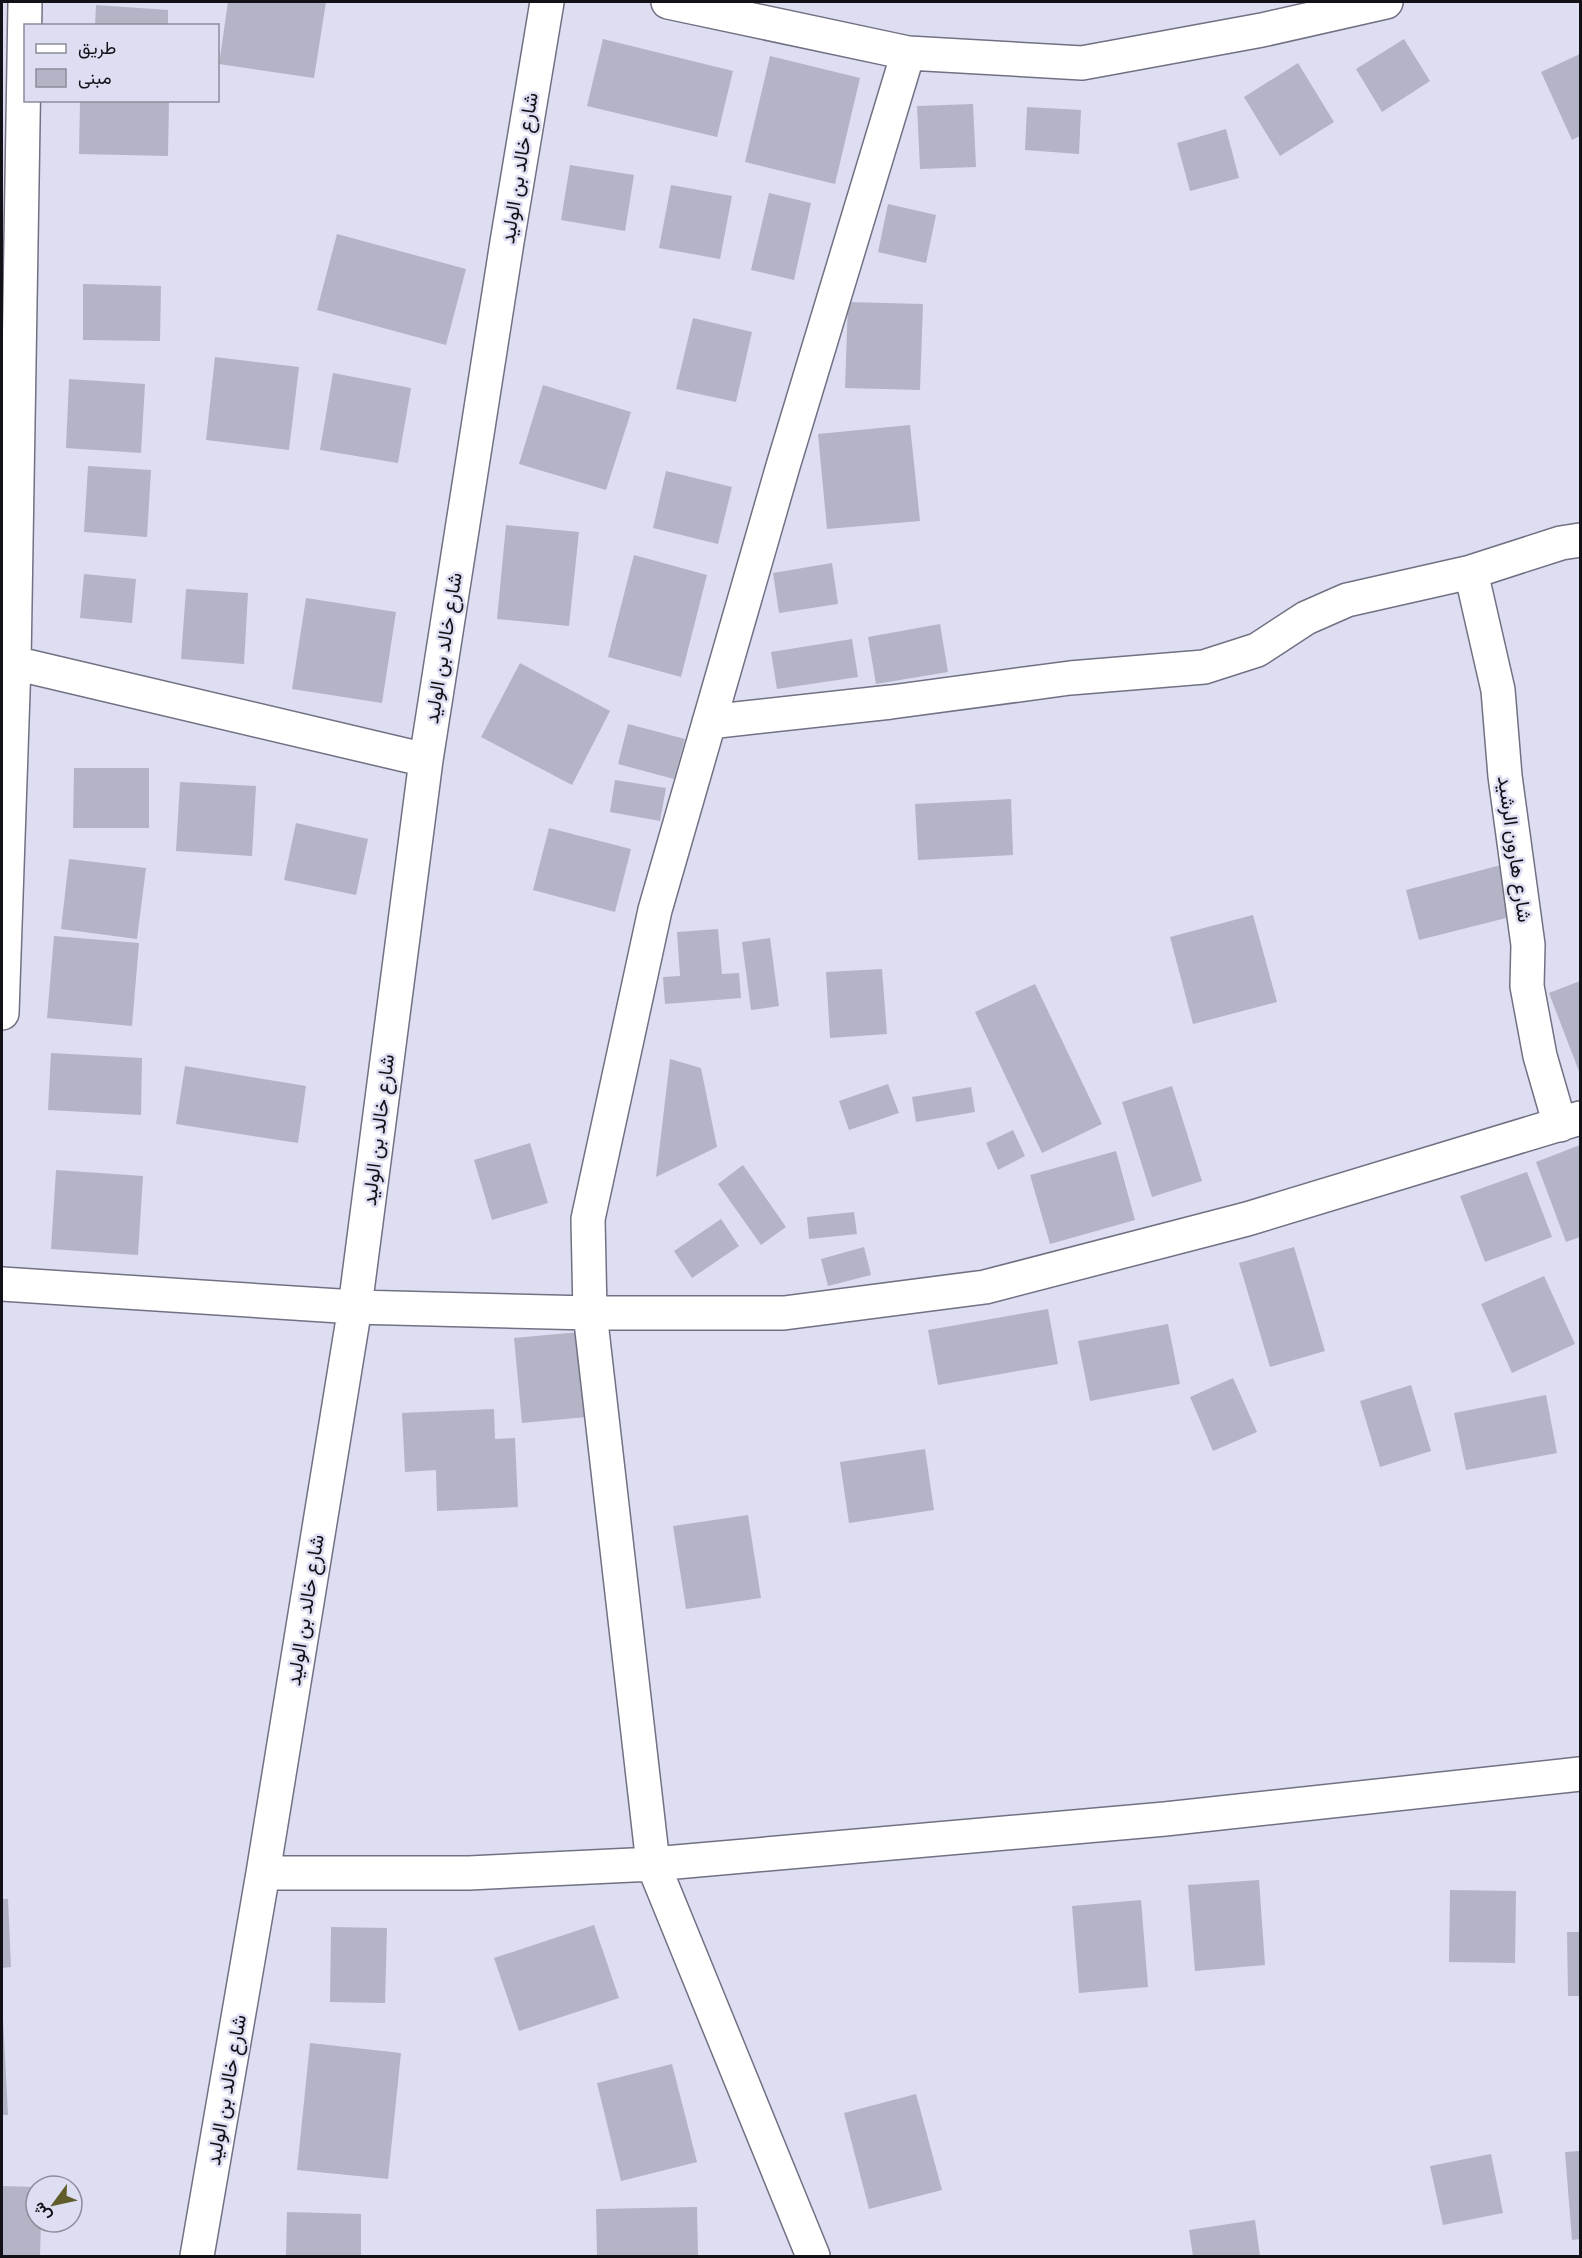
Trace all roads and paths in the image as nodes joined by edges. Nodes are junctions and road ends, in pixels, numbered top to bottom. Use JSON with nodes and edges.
{"nodes":[{"id":1,"x":25,"y":2,"type":"edge"},
{"id":2,"x":547,"y":2,"type":"edge"},
{"id":3,"x":668,"y":2,"type":"edge"},
{"id":4,"x":1386,"y":2,"type":"edge"},
{"id":5,"x":25,"y":24,"type":"edge"},
{"id":6,"x":908,"y":53,"type":"junction"},
{"id":7,"x":24,"y":62,"type":"edge"},
{"id":8,"x":1581,"y":540,"type":"edge"},
{"id":9,"x":1471,"y":572,"type":"junction"},
{"id":10,"x":14,"y":663,"type":"junction"},
{"id":11,"x":709,"y":722,"type":"junction"},
{"id":12,"x":426,"y":760,"type":"junction"},
{"id":13,"x":2,"y":1013,"type":"edge"},
{"id":14,"x":1570,"y":1121,"type":"edge"},
{"id":15,"x":2,"y":1284,"type":"edge"},
{"id":16,"x":355,"y":1307,"type":"junction"},
{"id":17,"x":590,"y":1313,"type":"junction"},
{"id":18,"x":1581,"y":1774,"type":"edge"},
{"id":19,"x":653,"y":1864,"type":"junction"},
{"id":20,"x":263,"y":1873,"type":"junction"},
{"id":21,"x":197,"y":2256,"type":"edge"},
{"id":22,"x":813,"y":2256,"type":"edge"}],
"edges":[{"from":1,"to":5,"type":"street"},
{"from":2,"to":12,"type":"street","name":"شارع خالد بن الوليد"},
{"from":3,"to":6,"type":"street"},
{"from":4,"to":6,"type":"street"},
{"from":6,"to":11,"type":"street"},
{"from":7,"to":10,"type":"street"},
{"from":8,"to":9,"type":"street"},
{"from":9,"to":11,"type":"street"},
{"from":9,"to":14,"type":"street","name":"شارع هارون الرشيد"},
{"from":10,"to":12,"type":"street"},
{"from":10,"to":13,"type":"street"},
{"from":11,"to":17,"type":"street"},
{"from":12,"to":16,"type":"street","name":"شارع خالد بن الوليد"},
{"from":14,"to":17,"type":"street"},
{"from":15,"to":16,"type":"street"},
{"from":16,"to":17,"type":"street"},
{"from":16,"to":20,"type":"street","name":"شارع خالد بن الوليد"},
{"from":17,"to":19,"type":"street"},
{"from":18,"to":19,"type":"street"},
{"from":19,"to":20,"type":"street"},
{"from":19,"to":22,"type":"street"},
{"from":20,"to":21,"type":"street","name":"شارع خالد بن الوليد"}]}
